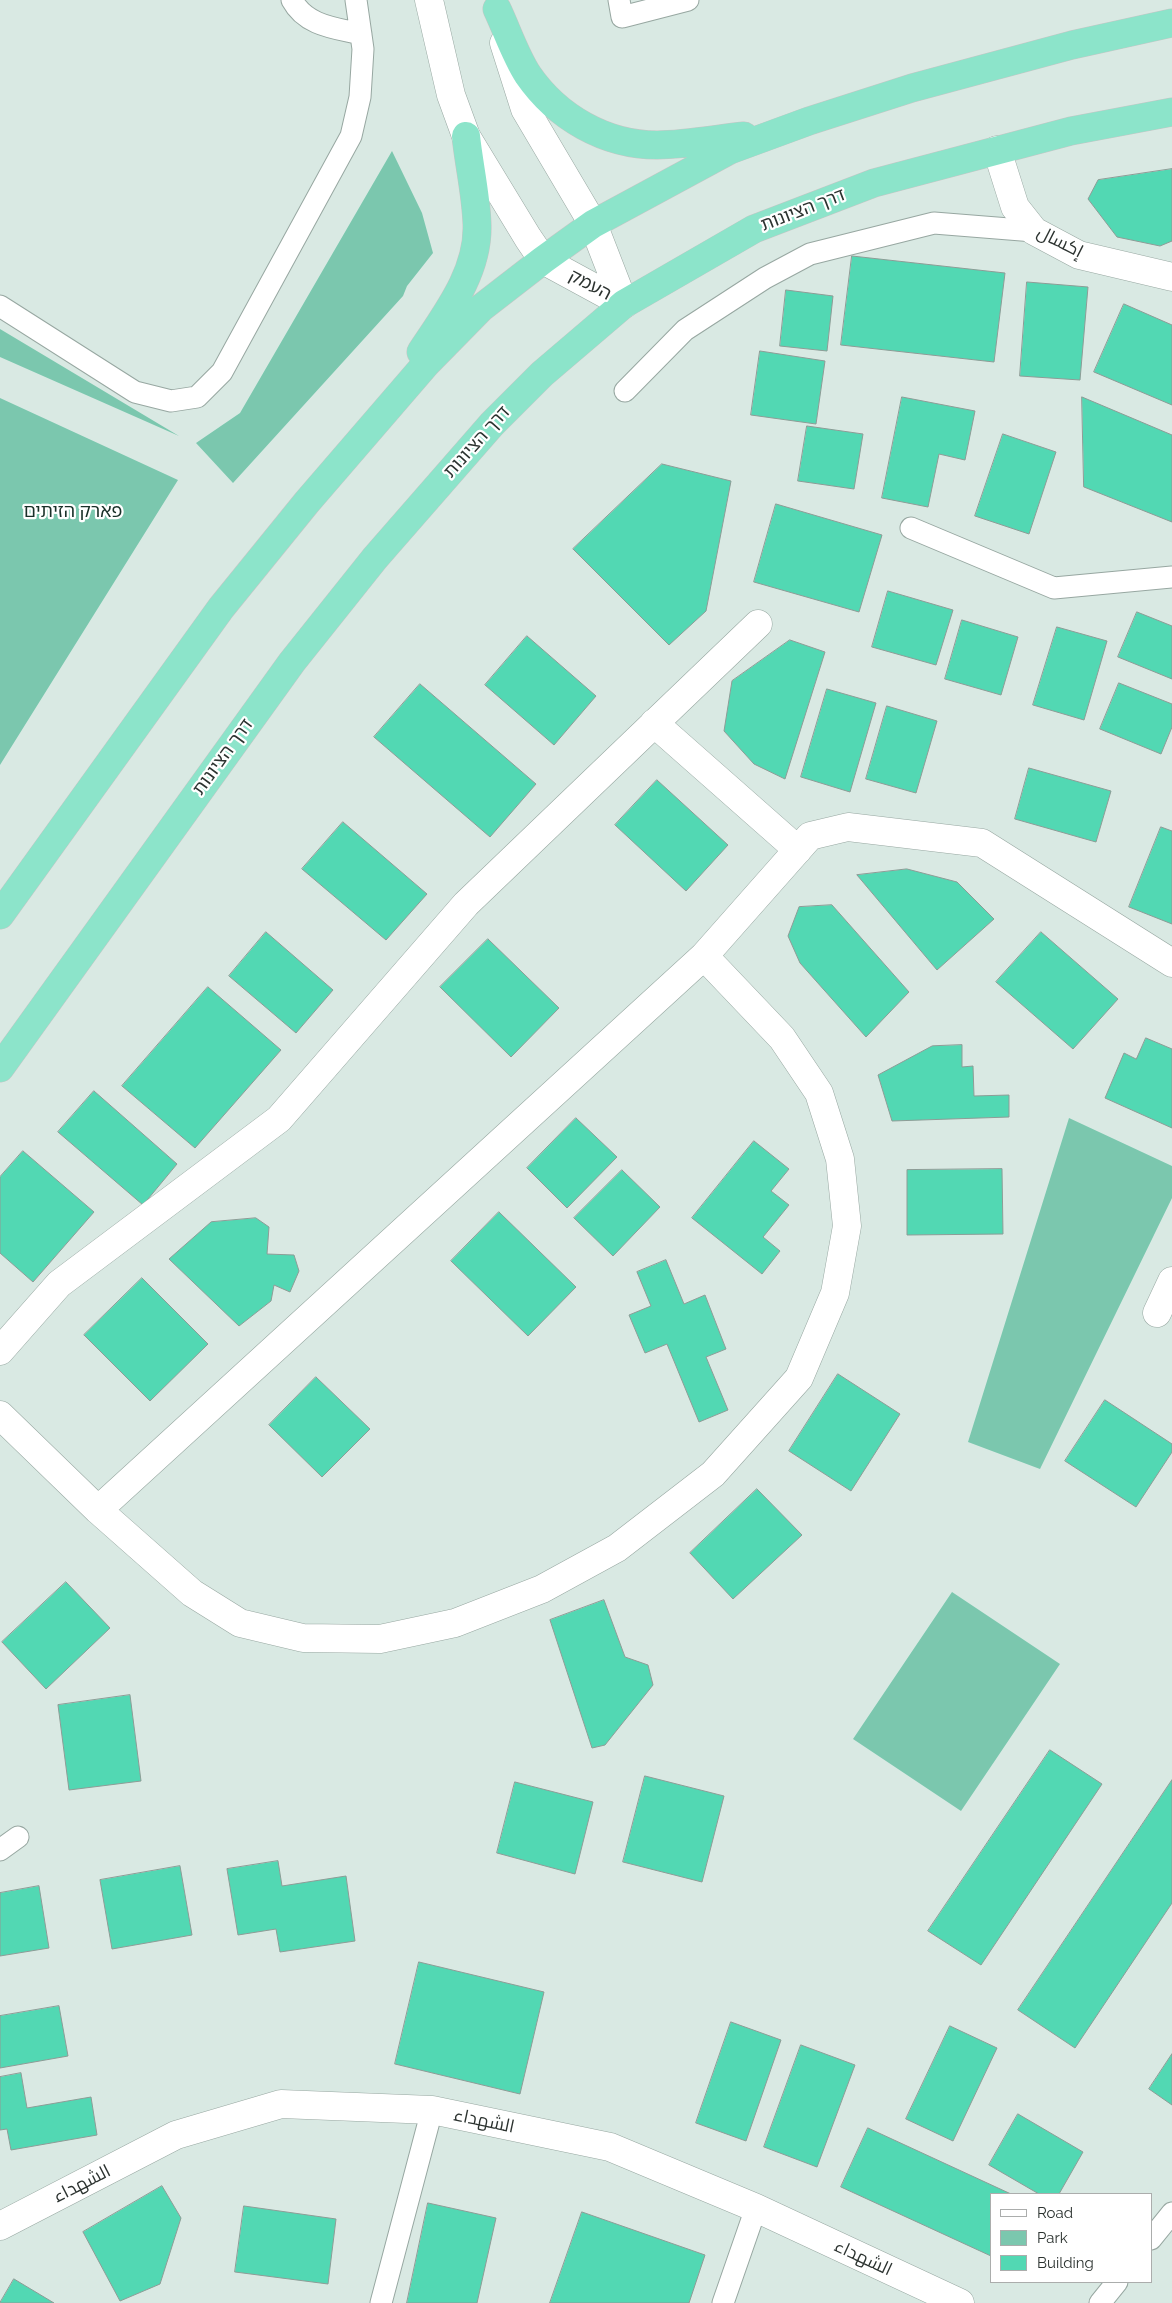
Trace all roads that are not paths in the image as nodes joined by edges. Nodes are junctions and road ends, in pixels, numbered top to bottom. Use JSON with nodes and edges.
{"nodes":[{"id":1,"x":292,"y":0,"type":"edge"},
{"id":2,"x":356,"y":0,"type":"edge"},
{"id":3,"x":429,"y":0,"type":"edge"},
{"id":4,"x":619,"y":0,"type":"edge"},
{"id":5,"x":688,"y":0,"type":"edge"},
{"id":6,"x":496,"y":5,"type":"edge"},
{"id":7,"x":1172,"y":23,"type":"edge"},
{"id":8,"x":361,"y":34,"type":"junction"},
{"id":9,"x":1172,"y":112,"type":"edge"},
{"id":10,"x":778,"y":132,"type":"junction"},
{"id":11,"x":466,"y":136,"type":"junction"},
{"id":12,"x":997,"y":150,"type":"junction"},
{"id":13,"x":593,"y":224,"type":"junction"},
{"id":14,"x":1034,"y":231,"type":"junction"},
{"id":15,"x":543,"y":260,"type":"junction"},
{"id":16,"x":1172,"y":277,"type":"edge"},
{"id":17,"x":624,"y":304,"type":"junction"},
{"id":18,"x":0,"y":306,"type":"edge"},
{"id":19,"x":625,"y":391,"type":"dead end"},
{"id":20,"x":368,"y":431,"type":"junction"},
{"id":21,"x":911,"y":528,"type":"dead end"},
{"id":22,"x":1172,"y":577,"type":"edge"},
{"id":23,"x":758,"y":624,"type":"dead end"},
{"id":24,"x":654,"y":723,"type":"junction"},
{"id":25,"x":798,"y":850,"type":"junction"},
{"id":26,"x":0,"y":915,"type":"edge"},
{"id":27,"x":704,"y":956,"type":"junction"},
{"id":28,"x":1172,"y":963,"type":"edge"},
{"id":29,"x":0,"y":1068,"type":"edge"},
{"id":30,"x":1172,"y":1281,"type":"edge"},
{"id":31,"x":1158,"y":1313,"type":"dead end"},
{"id":32,"x":0,"y":1351,"type":"edge"},
{"id":33,"x":0,"y":1415,"type":"edge"},
{"id":34,"x":98,"y":1510,"type":"junction"},
{"id":35,"x":18,"y":1837,"type":"dead end"},
{"id":36,"x":0,"y":1850,"type":"edge"},
{"id":37,"x":432,"y":2110,"type":"junction"},
{"id":38,"x":756,"y":2208,"type":"junction"},
{"id":39,"x":1172,"y":2213,"type":"edge"},
{"id":40,"x":0,"y":2226,"type":"edge"},
{"id":41,"x":1152,"y":2238,"type":"edge"},
{"id":42,"x":1116,"y":2283,"type":"edge"},
{"id":43,"x":381,"y":2303,"type":"edge"},
{"id":44,"x":723,"y":2303,"type":"edge"},
{"id":45,"x":960,"y":2303,"type":"edge"},
{"id":46,"x":1100,"y":2303,"type":"edge"}],
"edges":[{"from":1,"to":8,"type":"lane"},
{"from":2,"to":8,"type":"lane"},
{"from":3,"to":11,"type":"street","name":"העמק"},
{"from":4,"to":5,"type":"lane"},
{"from":6,"to":10,"type":"highway"},
{"from":6,"to":13,"type":"street","name":"העמק"},
{"from":7,"to":10,"type":"highway"},
{"from":8,"to":18,"type":"lane"},
{"from":9,"to":12,"type":"highway","name":"דרך הציונות"},
{"from":10,"to":13,"type":"highway"},
{"from":11,"to":15,"type":"street","name":"העמק"},
{"from":11,"to":20,"type":"highway"},
{"from":12,"to":14,"type":"street","name":"إكسال"},
{"from":12,"to":17,"type":"highway","name":"דרך הציונות"},
{"from":13,"to":15,"type":"highway"},
{"from":13,"to":17,"type":"street","name":"העמק"},
{"from":14,"to":16,"type":"street","name":"إكسال"},
{"from":14,"to":19,"type":"lane"},
{"from":15,"to":17,"type":"street","name":"העמק"},
{"from":15,"to":20,"type":"highway"},
{"from":17,"to":29,"type":"highway","name":"דרך הציונות"},
{"from":20,"to":26,"type":"highway"},
{"from":21,"to":22,"type":"lane"},
{"from":23,"to":24,"type":"street"},
{"from":24,"to":25,"type":"street"},
{"from":24,"to":32,"type":"street"},
{"from":25,"to":27,"type":"street"},
{"from":25,"to":28,"type":"street"},
{"from":27,"to":34,"type":"street"},
{"from":27,"to":34,"type":"street"},
{"from":30,"to":31,"type":"street"},
{"from":33,"to":34,"type":"street"},
{"from":35,"to":36,"type":"lane"},
{"from":37,"to":38,"type":"street","name":"الشهداء"},
{"from":37,"to":40,"type":"street","name":"الشهداء"},
{"from":37,"to":43,"type":"lane"},
{"from":38,"to":44,"type":"lane"},
{"from":38,"to":45,"type":"street","name":"الشهداء"},
{"from":39,"to":41,"type":"lane"},
{"from":42,"to":46,"type":"lane"}]}
